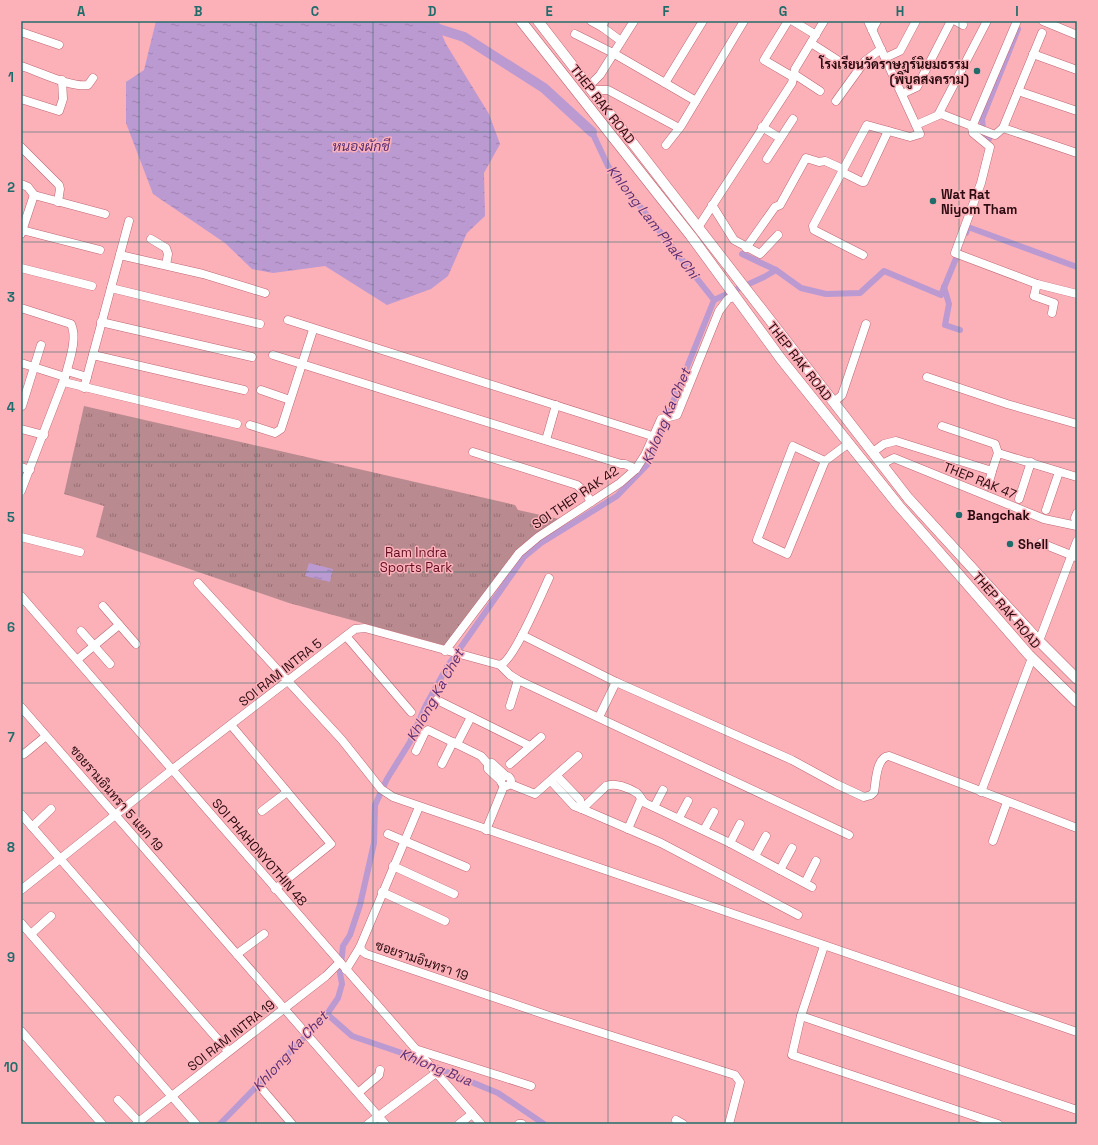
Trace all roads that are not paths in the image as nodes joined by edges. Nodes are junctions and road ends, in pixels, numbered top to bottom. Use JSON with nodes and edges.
{"nodes":[{"id":1,"x":521,"y":21,"type":"edge"},
{"id":2,"x":591,"y":21,"type":"edge"},
{"id":3,"x":634,"y":21,"type":"edge"},
{"id":4,"x":703,"y":21,"type":"edge"},
{"id":5,"x":744,"y":21,"type":"edge"},
{"id":6,"x":788,"y":21,"type":"edge"},
{"id":7,"x":793,"y":21,"type":"edge"},
{"id":8,"x":824,"y":21,"type":"edge"},
{"id":9,"x":868,"y":21,"type":"edge"},
{"id":10,"x":877,"y":21,"type":"edge"},
{"id":11,"x":916,"y":21,"type":"edge"},
{"id":12,"x":951,"y":21,"type":"edge"},
{"id":13,"x":986,"y":21,"type":"edge"},
{"id":14,"x":1017,"y":21,"type":"edge"},
{"id":15,"x":1043,"y":21,"type":"edge"},
{"id":16,"x":540,"y":22,"type":"edge"},
{"id":17,"x":603,"y":24,"type":"edge"},
{"id":18,"x":872,"y":30,"type":"junction"},
{"id":19,"x":21,"y":32,"type":"edge"},
{"id":20,"x":1042,"y":33,"type":"dead end"},
{"id":21,"x":575,"y":34,"type":"dead end"},
{"id":22,"x":816,"y":35,"type":"junction"},
{"id":23,"x":1077,"y":36,"type":"edge"},
{"id":24,"x":621,"y":41,"type":"junction"},
{"id":25,"x":811,"y":43,"type":"junction"},
{"id":26,"x":59,"y":45,"type":"dead end"},
{"id":27,"x":881,"y":49,"type":"junction"},
{"id":28,"x":613,"y":53,"type":"junction"},
{"id":29,"x":1033,"y":54,"type":"junction"},
{"id":30,"x":885,"y":58,"type":"junction"},
{"id":31,"x":839,"y":61,"type":"dead end"},
{"id":32,"x":21,"y":66,"type":"edge"},
{"id":33,"x":1077,"y":70,"type":"edge"},
{"id":34,"x":793,"y":76,"type":"junction"},
{"id":35,"x":93,"y":78,"type":"dead end"},
{"id":36,"x":62,"y":80,"type":"junction"},
{"id":37,"x":665,"y":83,"type":"junction"},
{"id":38,"x":590,"y":88,"type":"junction"},
{"id":39,"x":820,"y":91,"type":"dead end"},
{"id":40,"x":1018,"y":91,"type":"junction"},
{"id":41,"x":902,"y":94,"type":"junction"},
{"id":42,"x":21,"y":99,"type":"edge"},
{"id":43,"x":696,"y":101,"type":"junction"},
{"id":44,"x":836,"y":101,"type":"dead end"},
{"id":45,"x":1077,"y":111,"type":"edge"},
{"id":46,"x":938,"y":115,"type":"junction"},
{"id":47,"x":793,"y":119,"type":"dead end"},
{"id":48,"x":916,"y":125,"type":"junction"},
{"id":49,"x":762,"y":127,"type":"junction"},
{"id":50,"x":679,"y":128,"type":"junction"},
{"id":51,"x":974,"y":128,"type":"junction"},
{"id":52,"x":1003,"y":128,"type":"junction"},
{"id":53,"x":888,"y":131,"type":"junction"},
{"id":54,"x":780,"y":138,"type":"junction"},
{"id":55,"x":666,"y":145,"type":"dead end"},
{"id":56,"x":21,"y":147,"type":"edge"},
{"id":57,"x":1077,"y":153,"type":"edge"},
{"id":58,"x":767,"y":159,"type":"dead end"},
{"id":59,"x":842,"y":170,"type":"junction"},
{"id":60,"x":21,"y":184,"type":"edge"},
{"id":61,"x":34,"y":195,"type":"junction"},
{"id":62,"x":58,"y":202,"type":"junction"},
{"id":63,"x":712,"y":205,"type":"junction"},
{"id":64,"x":105,"y":214,"type":"dead end"},
{"id":65,"x":24,"y":216,"type":"edge"},
{"id":66,"x":129,"y":221,"type":"dead end"},
{"id":67,"x":698,"y":226,"type":"junction"},
{"id":68,"x":22,"y":233,"type":"edge"},
{"id":69,"x":778,"y":235,"type":"dead end"},
{"id":70,"x":150,"y":239,"type":"dead end"},
{"id":71,"x":746,"y":248,"type":"junction"},
{"id":72,"x":100,"y":250,"type":"dead end"},
{"id":73,"x":863,"y":254,"type":"dead end"},
{"id":74,"x":120,"y":255,"type":"junction"},
{"id":75,"x":166,"y":265,"type":"junction"},
{"id":76,"x":21,"y":268,"type":"edge"},
{"id":77,"x":1037,"y":284,"type":"junction"},
{"id":78,"x":92,"y":286,"type":"dead end"},
{"id":79,"x":111,"y":288,"type":"junction"},
{"id":80,"x":265,"y":293,"type":"dead end"},
{"id":81,"x":1077,"y":294,"type":"edge"},
{"id":82,"x":733,"y":295,"type":"junction"},
{"id":83,"x":21,"y":308,"type":"edge"},
{"id":84,"x":1052,"y":313,"type":"dead end"},
{"id":85,"x":288,"y":320,"type":"dead end"},
{"id":86,"x":101,"y":322,"type":"junction"},
{"id":87,"x":260,"y":324,"type":"dead end"},
{"id":88,"x":866,"y":324,"type":"dead end"},
{"id":89,"x":313,"y":330,"type":"junction"},
{"id":90,"x":41,"y":345,"type":"dead end"},
{"id":91,"x":273,"y":355,"type":"dead end"},
{"id":92,"x":93,"y":356,"type":"junction"},
{"id":93,"x":252,"y":357,"type":"dead end"},
{"id":94,"x":21,"y":363,"type":"edge"},
{"id":95,"x":302,"y":365,"type":"junction"},
{"id":96,"x":34,"y":367,"type":"junction"},
{"id":97,"x":65,"y":377,"type":"junction"},
{"id":98,"x":87,"y":377,"type":"junction"},
{"id":99,"x":927,"y":377,"type":"dead end"},
{"id":100,"x":84,"y":388,"type":"junction"},
{"id":101,"x":244,"y":390,"type":"dead end"},
{"id":102,"x":261,"y":390,"type":"dead end"},
{"id":103,"x":290,"y":400,"type":"junction"},
{"id":104,"x":834,"y":402,"type":"junction"},
{"id":105,"x":556,"y":405,"type":"junction"},
{"id":106,"x":22,"y":406,"type":"edge"},
{"id":107,"x":237,"y":424,"type":"dead end"},
{"id":108,"x":1077,"y":424,"type":"edge"},
{"id":109,"x":250,"y":425,"type":"dead end"},
{"id":110,"x":942,"y":426,"type":"dead end"},
{"id":111,"x":21,"y":429,"type":"edge"},
{"id":112,"x":44,"y":435,"type":"junction"},
{"id":113,"x":649,"y":435,"type":"dead end"},
{"id":114,"x":546,"y":440,"type":"junction"},
{"id":115,"x":849,"y":443,"type":"junction"},
{"id":116,"x":473,"y":452,"type":"dead end"},
{"id":117,"x":873,"y":452,"type":"junction"},
{"id":118,"x":998,"y":453,"type":"junction"},
{"id":119,"x":825,"y":461,"type":"junction"},
{"id":120,"x":1031,"y":462,"type":"junction"},
{"id":121,"x":882,"y":464,"type":"junction"},
{"id":122,"x":21,"y":467,"type":"edge"},
{"id":123,"x":30,"y":470,"type":"junction"},
{"id":124,"x":992,"y":471,"type":"junction"},
{"id":125,"x":633,"y":472,"type":"junction"},
{"id":126,"x":1059,"y":472,"type":"junction"},
{"id":127,"x":1077,"y":477,"type":"edge"},
{"id":128,"x":988,"y":486,"type":"dead end"},
{"id":129,"x":21,"y":491,"type":"edge"},
{"id":130,"x":1019,"y":499,"type":"dead end"},
{"id":131,"x":591,"y":502,"type":"junction"},
{"id":132,"x":1046,"y":510,"type":"dead end"},
{"id":133,"x":1075,"y":520,"type":"edge"},
{"id":134,"x":21,"y":537,"type":"edge"},
{"id":135,"x":1077,"y":541,"type":"edge"},
{"id":136,"x":1041,"y":543,"type":"dead end"},
{"id":137,"x":80,"y":552,"type":"dead end"},
{"id":138,"x":1074,"y":556,"type":"edge"},
{"id":139,"x":549,"y":578,"type":"dead end"},
{"id":140,"x":198,"y":583,"type":"dead end"},
{"id":141,"x":21,"y":596,"type":"edge"},
{"id":142,"x":103,"y":606,"type":"dead end"},
{"id":143,"x":119,"y":625,"type":"junction"},
{"id":144,"x":81,"y":631,"type":"dead end"},
{"id":145,"x":522,"y":635,"type":"junction"},
{"id":146,"x":346,"y":636,"type":"junction"},
{"id":147,"x":1039,"y":641,"type":"junction"},
{"id":148,"x":136,"y":644,"type":"dead end"},
{"id":149,"x":95,"y":646,"type":"junction"},
{"id":150,"x":445,"y":651,"type":"junction"},
{"id":151,"x":1032,"y":658,"type":"junction"},
{"id":152,"x":78,"y":660,"type":"junction"},
{"id":153,"x":110,"y":664,"type":"dead end"},
{"id":154,"x":500,"y":665,"type":"junction"},
{"id":155,"x":1077,"y":679,"type":"edge"},
{"id":156,"x":518,"y":680,"type":"junction"},
{"id":157,"x":288,"y":681,"type":"junction"},
{"id":158,"x":616,"y":682,"type":"junction"},
{"id":159,"x":437,"y":700,"type":"dead end"},
{"id":160,"x":1077,"y":702,"type":"edge"},
{"id":161,"x":510,"y":706,"type":"dead end"},
{"id":162,"x":21,"y":707,"type":"edge"},
{"id":163,"x":411,"y":712,"type":"dead end"},
{"id":164,"x":471,"y":717,"type":"junction"},
{"id":165,"x":599,"y":718,"type":"junction"},
{"id":166,"x":231,"y":725,"type":"junction"},
{"id":167,"x":46,"y":736,"type":"junction"},
{"id":168,"x":541,"y":737,"type":"dead end"},
{"id":169,"x":455,"y":743,"type":"junction"},
{"id":170,"x":530,"y":746,"type":"junction"},
{"id":171,"x":416,"y":751,"type":"dead end"},
{"id":172,"x":24,"y":754,"type":"dead end"},
{"id":173,"x":578,"y":756,"type":"dead end"},
{"id":174,"x":442,"y":764,"type":"dead end"},
{"id":175,"x":510,"y":764,"type":"dead end"},
{"id":176,"x":173,"y":769,"type":"junction"},
{"id":177,"x":554,"y":779,"type":"junction"},
{"id":178,"x":505,"y":782,"type":"junction"},
{"id":179,"x":663,"y":790,"type":"dead end"},
{"id":180,"x":287,"y":792,"type":"junction"},
{"id":181,"x":981,"y":792,"type":"junction"},
{"id":182,"x":641,"y":799,"type":"junction"},
{"id":183,"x":688,"y":801,"type":"dead end"},
{"id":184,"x":1007,"y":802,"type":"junction"},
{"id":185,"x":418,"y":807,"type":"junction"},
{"id":186,"x":654,"y":807,"type":"junction"},
{"id":187,"x":51,"y":809,"type":"dead end"},
{"id":188,"x":582,"y":809,"type":"junction"},
{"id":189,"x":262,"y":811,"type":"dead end"},
{"id":190,"x":714,"y":812,"type":"dead end"},
{"id":191,"x":21,"y":814,"type":"edge"},
{"id":192,"x":115,"y":815,"type":"junction"},
{"id":193,"x":680,"y":818,"type":"junction"},
{"id":194,"x":740,"y":824,"type":"dead end"},
{"id":195,"x":32,"y":826,"type":"junction"},
{"id":196,"x":1077,"y":828,"type":"edge"},
{"id":197,"x":628,"y":829,"type":"junction"},
{"id":198,"x":486,"y":830,"type":"junction"},
{"id":199,"x":704,"y":830,"type":"junction"},
{"id":200,"x":388,"y":834,"type":"dead end"},
{"id":201,"x":849,"y":835,"type":"dead end"},
{"id":202,"x":766,"y":836,"type":"dead end"},
{"id":203,"x":993,"y":841,"type":"dead end"},
{"id":204,"x":404,"y":842,"type":"junction"},
{"id":205,"x":730,"y":843,"type":"junction"},
{"id":206,"x":792,"y":848,"type":"dead end"},
{"id":207,"x":755,"y":856,"type":"junction"},
{"id":208,"x":61,"y":859,"type":"junction"},
{"id":209,"x":816,"y":861,"type":"dead end"},
{"id":210,"x":393,"y":866,"type":"junction"},
{"id":211,"x":466,"y":867,"type":"dead end"},
{"id":212,"x":780,"y":870,"type":"junction"},
{"id":213,"x":275,"y":888,"type":"junction"},
{"id":214,"x":21,"y":890,"type":"edge"},
{"id":215,"x":382,"y":892,"type":"junction"},
{"id":216,"x":454,"y":894,"type":"dead end"},
{"id":217,"x":798,"y":915,"type":"dead end"},
{"id":218,"x":51,"y":916,"type":"dead end"},
{"id":219,"x":445,"y":921,"type":"dead end"},
{"id":220,"x":21,"y":923,"type":"edge"},
{"id":221,"x":31,"y":934,"type":"junction"},
{"id":222,"x":264,"y":934,"type":"dead end"},
{"id":223,"x":824,"y":946,"type":"junction"},
{"id":224,"x":360,"y":947,"type":"junction"},
{"id":225,"x":236,"y":954,"type":"junction"},
{"id":226,"x":340,"y":962,"type":"junction"},
{"id":227,"x":346,"y":970,"type":"junction"},
{"id":228,"x":284,"y":1009,"type":"junction"},
{"id":229,"x":801,"y":1016,"type":"junction"},
{"id":230,"x":21,"y":1031,"type":"edge"},
{"id":231,"x":1077,"y":1032,"type":"edge"},
{"id":232,"x":228,"y":1051,"type":"junction"},
{"id":233,"x":418,"y":1052,"type":"junction"},
{"id":234,"x":380,"y":1070,"type":"dead end"},
{"id":235,"x":434,"y":1071,"type":"junction"},
{"id":236,"x":532,"y":1086,"type":"dead end"},
{"id":237,"x":262,"y":1090,"type":"dead end"},
{"id":238,"x":358,"y":1093,"type":"junction"},
{"id":239,"x":172,"y":1096,"type":"junction"},
{"id":240,"x":118,"y":1100,"type":"dead end"},
{"id":241,"x":1077,"y":1110,"type":"edge"},
{"id":242,"x":472,"y":1114,"type":"junction"},
{"id":243,"x":378,"y":1116,"type":"junction"},
{"id":244,"x":137,"y":1123,"type":"edge"},
{"id":245,"x":102,"y":1124,"type":"edge"},
{"id":246,"x":196,"y":1124,"type":"edge"},
{"id":247,"x":292,"y":1124,"type":"edge"},
{"id":248,"x":368,"y":1124,"type":"edge"},
{"id":249,"x":385,"y":1124,"type":"edge"},
{"id":250,"x":459,"y":1124,"type":"edge"},
{"id":251,"x":481,"y":1124,"type":"edge"},
{"id":252,"x":729,"y":1124,"type":"edge"},
{"id":253,"x":998,"y":1124,"type":"edge"}],
"edges":[{"from":1,"to":82,"type":"main road","name":"THEP RAK ROAD"},
{"from":2,"to":17,"type":"street"},
{"from":3,"to":24,"type":"street"},
{"from":4,"to":37,"type":"street"},
{"from":5,"to":43,"type":"street"},
{"from":6,"to":34,"type":"street"},
{"from":7,"to":22,"type":"street"},
{"from":8,"to":22,"type":"street"},
{"from":9,"to":18,"type":"street"},
{"from":10,"to":18,"type":"street"},
{"from":11,"to":30,"type":"street"},
{"from":12,"to":41,"type":"street"},
{"from":13,"to":46,"type":"street"},
{"from":14,"to":51,"type":"street"},
{"from":15,"to":23,"type":"street"},
{"from":16,"to":38,"type":"main road","name":"THEP RAK ROAD"},
{"from":17,"to":24,"type":"street"},
{"from":18,"to":27,"type":"street"},
{"from":19,"to":26,"type":"street"},
{"from":20,"to":29,"type":"street"},
{"from":21,"to":28,"type":"street"},
{"from":22,"to":25,"type":"street"},
{"from":24,"to":28,"type":"street"},
{"from":25,"to":31,"type":"street"},
{"from":25,"to":34,"type":"street"},
{"from":27,"to":30,"type":"street"},
{"from":27,"to":44,"type":"street"},
{"from":28,"to":37,"type":"street"},
{"from":28,"to":38,"type":"street"},
{"from":29,"to":33,"type":"street"},
{"from":29,"to":40,"type":"street"},
{"from":30,"to":41,"type":"street"},
{"from":32,"to":36,"type":"street"},
{"from":34,"to":39,"type":"street"},
{"from":34,"to":49,"type":"street"},
{"from":35,"to":36,"type":"street"},
{"from":36,"to":42,"type":"street"},
{"from":37,"to":43,"type":"street"},
{"from":38,"to":50,"type":"street"},
{"from":38,"to":67,"type":"main road","name":"THEP RAK ROAD"},
{"from":40,"to":45,"type":"street"},
{"from":40,"to":52,"type":"street"},
{"from":41,"to":48,"type":"street"},
{"from":43,"to":50,"type":"street"},
{"from":46,"to":48,"type":"street"},
{"from":46,"to":51,"type":"street"},
{"from":47,"to":54,"type":"street"},
{"from":48,"to":53,"type":"street"},
{"from":49,"to":54,"type":"street"},
{"from":49,"to":63,"type":"street"},
{"from":50,"to":55,"type":"street"},
{"from":51,"to":52,"type":"street"},
{"from":51,"to":77,"type":"street"},
{"from":52,"to":57,"type":"street"},
{"from":53,"to":59,"type":"street"},
{"from":53,"to":59,"type":"street"},
{"from":54,"to":58,"type":"street"},
{"from":56,"to":62,"type":"street"},
{"from":59,"to":71,"type":"street"},
{"from":59,"to":73,"type":"street"},
{"from":60,"to":61,"type":"street"},
{"from":61,"to":62,"type":"street"},
{"from":61,"to":65,"type":"street"},
{"from":62,"to":64,"type":"street"},
{"from":63,"to":67,"type":"street"},
{"from":63,"to":71,"type":"street"},
{"from":65,"to":68,"type":"street"},
{"from":66,"to":74,"type":"street"},
{"from":67,"to":104,"type":"main road","name":"THEP RAK ROAD"},
{"from":68,"to":72,"type":"street"},
{"from":69,"to":71,"type":"street"},
{"from":70,"to":75,"type":"street"},
{"from":74,"to":75,"type":"street"},
{"from":74,"to":79,"type":"street"},
{"from":75,"to":80,"type":"street"},
{"from":76,"to":78,"type":"street"},
{"from":77,"to":81,"type":"street"},
{"from":77,"to":84,"type":"street"},
{"from":79,"to":86,"type":"street"},
{"from":79,"to":87,"type":"street"},
{"from":82,"to":115,"type":"main road","name":"THEP RAK ROAD"},
{"from":82,"to":125,"type":"street","name":"SOI THEP RAK 42"},
{"from":83,"to":97,"type":"street"},
{"from":85,"to":89,"type":"street"},
{"from":86,"to":92,"type":"street"},
{"from":86,"to":93,"type":"street"},
{"from":88,"to":104,"type":"street"},
{"from":89,"to":95,"type":"street"},
{"from":89,"to":105,"type":"street"},
{"from":90,"to":96,"type":"street"},
{"from":91,"to":95,"type":"street"},
{"from":92,"to":98,"type":"street"},
{"from":92,"to":101,"type":"street"},
{"from":94,"to":96,"type":"street"},
{"from":95,"to":103,"type":"street"},
{"from":95,"to":114,"type":"street"},
{"from":96,"to":97,"type":"street"},
{"from":96,"to":106,"type":"street"},
{"from":97,"to":98,"type":"street"},
{"from":97,"to":100,"type":"street"},
{"from":97,"to":112,"type":"street"},
{"from":98,"to":100,"type":"street"},
{"from":99,"to":108,"type":"street"},
{"from":100,"to":107,"type":"street"},
{"from":102,"to":103,"type":"street"},
{"from":103,"to":109,"type":"street"},
{"from":104,"to":117,"type":"main road","name":"THEP RAK ROAD"},
{"from":105,"to":113,"type":"street"},
{"from":105,"to":114,"type":"street"},
{"from":110,"to":118,"type":"street"},
{"from":111,"to":112,"type":"street"},
{"from":112,"to":123,"type":"street"},
{"from":114,"to":125,"type":"street"},
{"from":115,"to":119,"type":"street"},
{"from":115,"to":151,"type":"main road","name":"THEP RAK ROAD"},
{"from":116,"to":131,"type":"street"},
{"from":117,"to":121,"type":"main road","name":"THEP RAK ROAD"},
{"from":117,"to":124,"type":"street"},
{"from":118,"to":120,"type":"street"},
{"from":118,"to":124,"type":"street"},
{"from":119,"to":119,"type":"street"},
{"from":120,"to":126,"type":"street"},
{"from":120,"to":130,"type":"street"},
{"from":121,"to":133,"type":"street","name":"THEP RAK 47"},
{"from":121,"to":147,"type":"main road","name":"THEP RAK ROAD"},
{"from":122,"to":123,"type":"street"},
{"from":123,"to":129,"type":"street"},
{"from":124,"to":128,"type":"street"},
{"from":125,"to":131,"type":"street","name":"SOI THEP RAK 42"},
{"from":126,"to":127,"type":"street"},
{"from":126,"to":132,"type":"street"},
{"from":131,"to":150,"type":"street","name":"SOI THEP RAK 42"},
{"from":134,"to":137,"type":"street"},
{"from":135,"to":138,"type":"street"},
{"from":136,"to":138,"type":"street"},
{"from":138,"to":147,"type":"street"},
{"from":139,"to":145,"type":"street"},
{"from":140,"to":157,"type":"street"},
{"from":141,"to":152,"type":"street","name":"SOI PHAHONYOTHIN 48"},
{"from":142,"to":143,"type":"street"},
{"from":143,"to":148,"type":"street"},
{"from":143,"to":149,"type":"street"},
{"from":144,"to":149,"type":"street"},
{"from":145,"to":154,"type":"street"},
{"from":145,"to":158,"type":"street"},
{"from":146,"to":150,"type":"street","name":"SOI RAM INTRA 5"},
{"from":146,"to":157,"type":"street","name":"SOI RAM INTRA 5"},
{"from":146,"to":163,"type":"street"},
{"from":147,"to":155,"type":"main road","name":"THEP RAK ROAD"},
{"from":149,"to":152,"type":"street"},
{"from":149,"to":153,"type":"street"},
{"from":150,"to":154,"type":"street","name":"SOI RAM INTRA 5"},
{"from":151,"to":160,"type":"main road","name":"THEP RAK ROAD"},
{"from":151,"to":181,"type":"street"},
{"from":152,"to":176,"type":"street","name":"SOI PHAHONYOTHIN 48"},
{"from":154,"to":156,"type":"street"},
{"from":156,"to":161,"type":"street"},
{"from":156,"to":165,"type":"street"},
{"from":157,"to":166,"type":"street","name":"SOI RAM INTRA 5"},
{"from":157,"to":185,"type":"street"},
{"from":158,"to":165,"type":"street"},
{"from":158,"to":181,"type":"street"},
{"from":159,"to":164,"type":"street"},
{"from":162,"to":167,"type":"street","name":"ซอยรามอินทรา 5 แยก 19"},
{"from":164,"to":169,"type":"street"},
{"from":164,"to":170,"type":"street"},
{"from":165,"to":201,"type":"street"},
{"from":166,"to":176,"type":"street","name":"SOI RAM INTRA 5"},
{"from":166,"to":180,"type":"street"},
{"from":167,"to":172,"type":"street"},
{"from":167,"to":192,"type":"street","name":"ซอยรามอินทรา 5 แยก 19"},
{"from":168,"to":170,"type":"street"},
{"from":169,"to":171,"type":"street"},
{"from":169,"to":174,"type":"street"},
{"from":169,"to":178,"type":"street"},
{"from":170,"to":175,"type":"street"},
{"from":173,"to":177,"type":"street"},
{"from":176,"to":192,"type":"street","name":"SOI RAM INTRA 5"},
{"from":176,"to":213,"type":"street","name":"SOI PHAHONYOTHIN 48"},
{"from":177,"to":178,"type":"street"},
{"from":177,"to":188,"type":"street"},
{"from":178,"to":198,"type":"street"},
{"from":179,"to":186,"type":"street"},
{"from":180,"to":189,"type":"street"},
{"from":180,"to":213,"type":"street"},
{"from":181,"to":184,"type":"street"},
{"from":182,"to":186,"type":"street"},
{"from":182,"to":188,"type":"street"},
{"from":182,"to":197,"type":"street"},
{"from":183,"to":193,"type":"street"},
{"from":184,"to":196,"type":"street"},
{"from":184,"to":203,"type":"street"},
{"from":185,"to":198,"type":"street"},
{"from":185,"to":204,"type":"street","name":"ซอยรามอินทรา 19"},
{"from":186,"to":193,"type":"street"},
{"from":187,"to":195,"type":"street"},
{"from":188,"to":197,"type":"street"},
{"from":190,"to":199,"type":"street"},
{"from":191,"to":195,"type":"street"},
{"from":192,"to":208,"type":"street","name":"SOI RAM INTRA 5"},
{"from":192,"to":225,"type":"street","name":"ซอยรามอินทรา 5 แยก 19"},
{"from":193,"to":199,"type":"street"},
{"from":194,"to":205,"type":"street"},
{"from":195,"to":208,"type":"street"},
{"from":197,"to":217,"type":"street"},
{"from":198,"to":223,"type":"street"},
{"from":199,"to":205,"type":"street"},
{"from":200,"to":204,"type":"street"},
{"from":202,"to":207,"type":"street"},
{"from":204,"to":210,"type":"street","name":"ซอยรามอินทรา 19"},
{"from":204,"to":211,"type":"street"},
{"from":205,"to":207,"type":"street"},
{"from":206,"to":212,"type":"street"},
{"from":207,"to":212,"type":"street"},
{"from":208,"to":214,"type":"street","name":"SOI RAM INTRA 5"},
{"from":208,"to":232,"type":"street"},
{"from":209,"to":212,"type":"street"},
{"from":210,"to":215,"type":"street","name":"ซอยรามอินทรา 19"},
{"from":210,"to":216,"type":"street"},
{"from":213,"to":226,"type":"street","name":"SOI PHAHONYOTHIN 48"},
{"from":215,"to":219,"type":"street"},
{"from":215,"to":224,"type":"street","name":"ซอยรามอินทรา 19"},
{"from":218,"to":221,"type":"street"},
{"from":220,"to":221,"type":"street"},
{"from":221,"to":239,"type":"street"},
{"from":222,"to":225,"type":"street"},
{"from":223,"to":229,"type":"street"},
{"from":223,"to":231,"type":"street"},
{"from":224,"to":227,"type":"street"},
{"from":224,"to":252,"type":"street","name":"ซอยรามอินทรา 19"},
{"from":225,"to":228,"type":"street","name":"ซอยรามอินทรา 5 แยก 19"},
{"from":226,"to":227,"type":"street","name":"SOI PHAHONYOTHIN 48"},
{"from":226,"to":228,"type":"street","name":"SOI RAM INTRA 19"},
{"from":227,"to":233,"type":"street","name":"SOI PHAHONYOTHIN 48"},
{"from":228,"to":232,"type":"street","name":"SOI RAM INTRA 19"},
{"from":228,"to":238,"type":"street","name":"ซอยรามอินทรา 5 แยก 19"},
{"from":229,"to":241,"type":"street"},
{"from":229,"to":253,"type":"street"},
{"from":230,"to":245,"type":"street"},
{"from":232,"to":239,"type":"street","name":"SOI RAM INTRA 19"},
{"from":233,"to":235,"type":"street","name":"SOI PHAHONYOTHIN 48"},
{"from":233,"to":236,"type":"street"},
{"from":234,"to":238,"type":"street"},
{"from":235,"to":242,"type":"street","name":"SOI PHAHONYOTHIN 48"},
{"from":235,"to":243,"type":"street"},
{"from":237,"to":247,"type":"street"},
{"from":238,"to":243,"type":"street","name":"ซอยรามอินทรา 5 แยก 19"},
{"from":239,"to":244,"type":"street","name":"SOI RAM INTRA 19"},
{"from":239,"to":246,"type":"street"},
{"from":240,"to":244,"type":"street"},
{"from":242,"to":250,"type":"street"},
{"from":242,"to":251,"type":"street","name":"SOI PHAHONYOTHIN 48"},
{"from":243,"to":248,"type":"street"},
{"from":243,"to":249,"type":"street","name":"ซอยรามอินทรา 5 แยก 19"}]}
